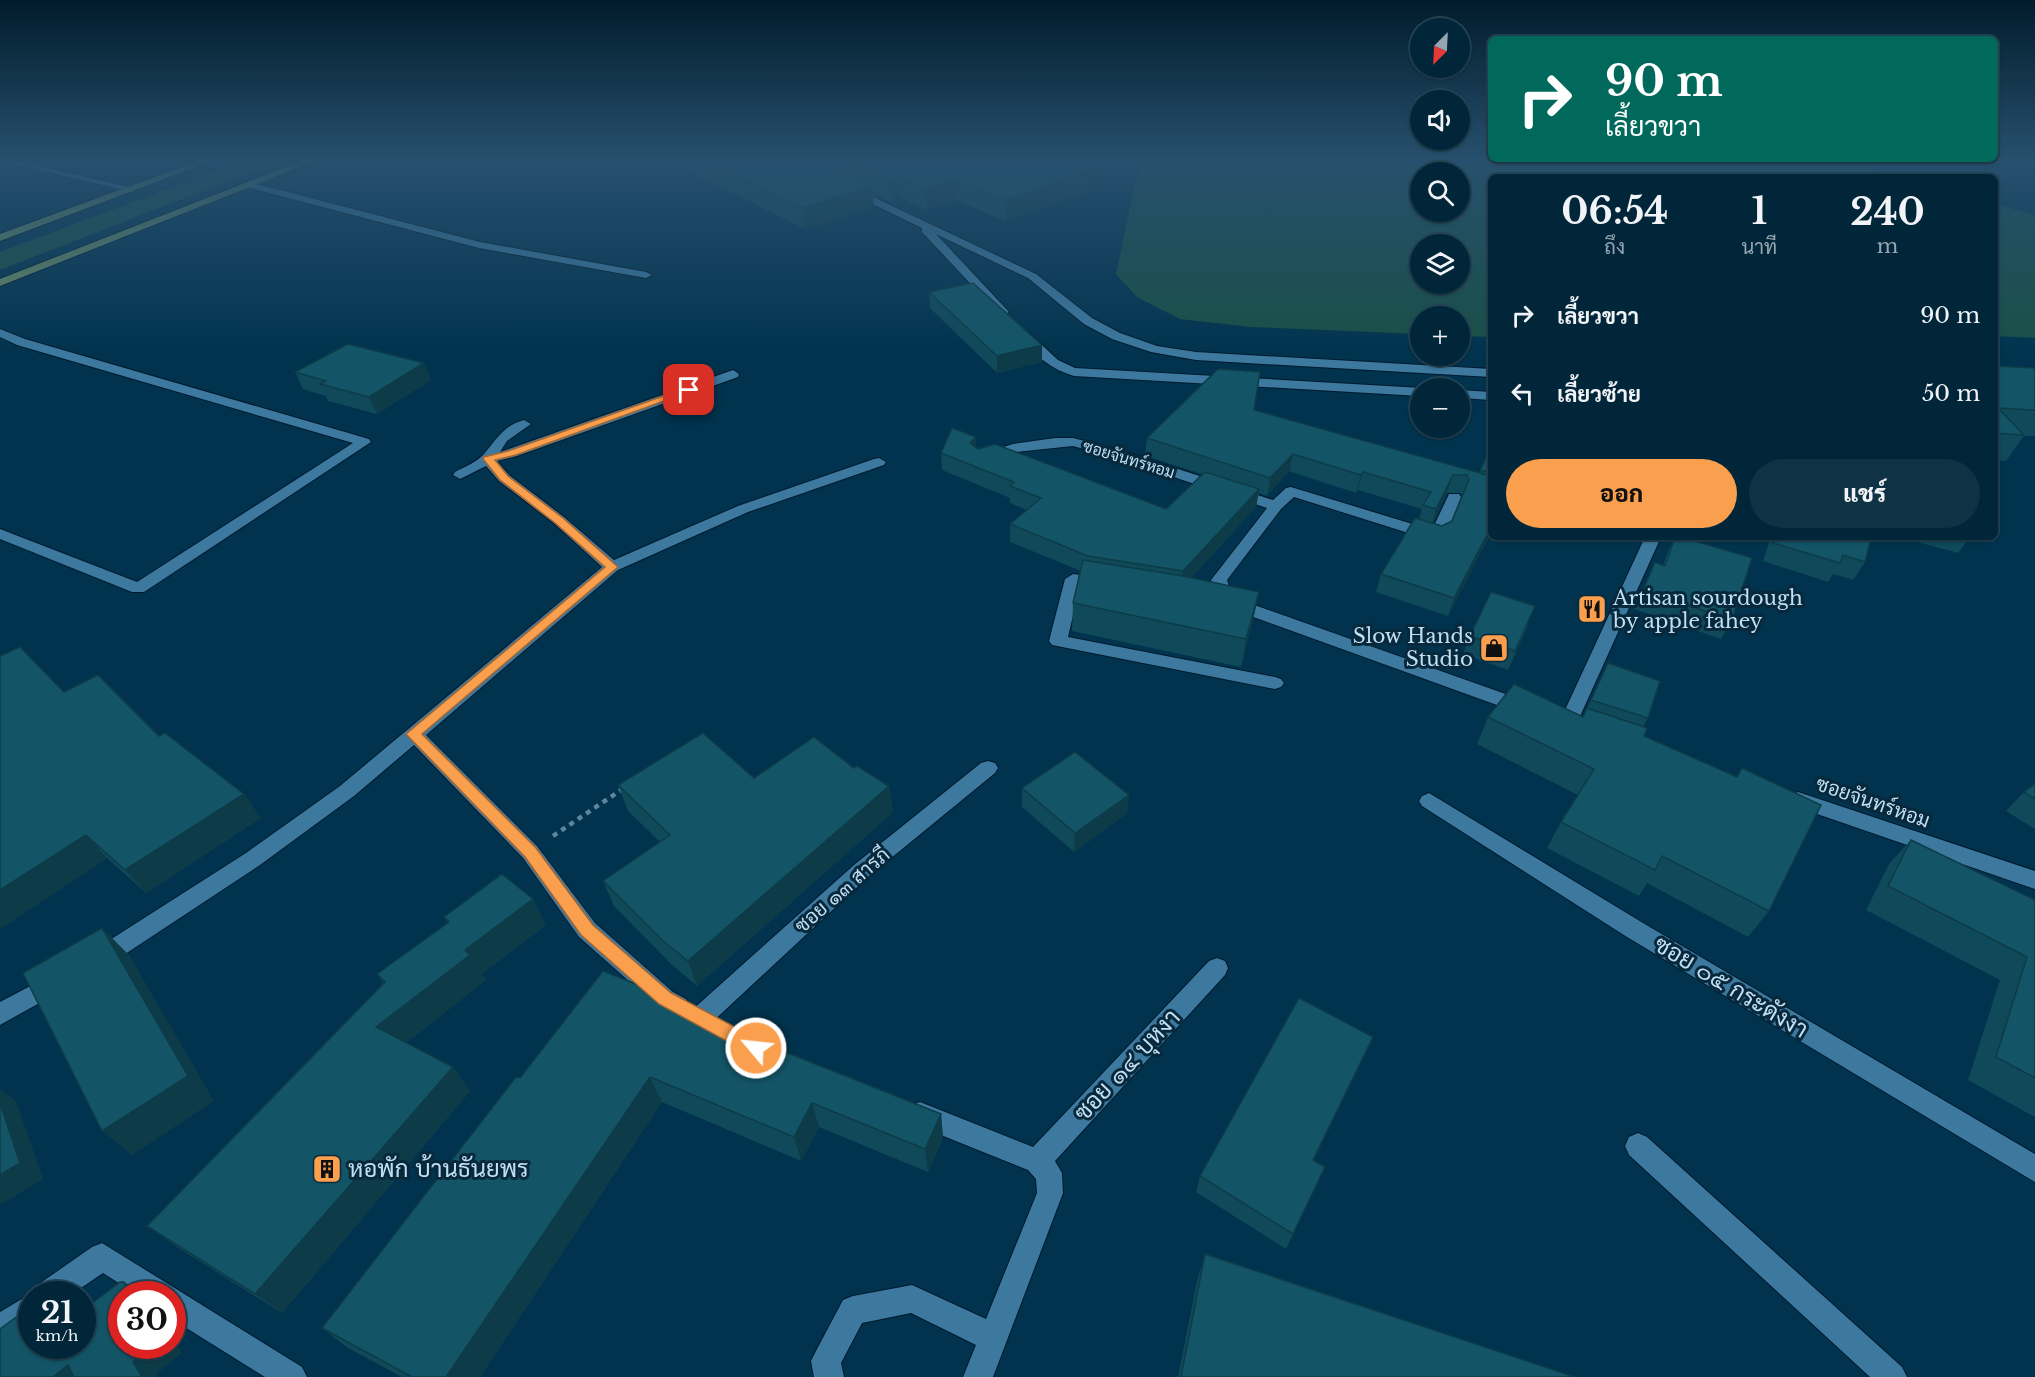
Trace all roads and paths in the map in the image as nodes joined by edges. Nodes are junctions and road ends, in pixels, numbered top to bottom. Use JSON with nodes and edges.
{"nodes":[{"id":1,"x":34,"y":225,"type":"edge"},
{"id":2,"x":147,"y":225,"type":"edge"},
{"id":3,"x":405,"y":225,"type":"edge"},
{"id":4,"x":921,"y":225,"type":"edge"},
{"id":5,"x":925,"y":225,"type":"edge"},
{"id":6,"x":0,"y":238,"type":"edge"},
{"id":7,"x":646,"y":275,"type":"dead end"},
{"id":8,"x":0,"y":283,"type":"edge"},
{"id":9,"x":0,"y":333,"type":"edge"},
{"id":10,"x":21,"y":342,"type":"junction"},
{"id":11,"x":0,"y":351,"type":"edge"},
{"id":12,"x":1488,"y":373,"type":"edge"},
{"id":13,"x":733,"y":374,"type":"dead end"},
{"id":14,"x":1410,"y":391,"type":"edge"},
{"id":15,"x":1470,"y":395,"type":"edge"},
{"id":16,"x":1488,"y":396,"type":"edge"},
{"id":17,"x":524,"y":424,"type":"dead end"},
{"id":18,"x":488,"y":459,"type":"junction"},
{"id":19,"x":980,"y":460,"type":"edge"},
{"id":20,"x":879,"y":462,"type":"dead end"},
{"id":21,"x":460,"y":475,"type":"dead end"},
{"id":22,"x":1454,"y":497,"type":"edge"},
{"id":23,"x":1276,"y":506,"type":"junction"},
{"id":24,"x":0,"y":534,"type":"edge"},
{"id":25,"x":1652,"y":540,"type":"edge"},
{"id":26,"x":612,"y":567,"type":"junction"},
{"id":27,"x":1118,"y":586,"type":"edge"},
{"id":28,"x":1207,"y":600,"type":"edge"},
{"id":29,"x":1240,"y":606,"type":"junction"},
{"id":30,"x":1275,"y":683,"type":"dead end"},
{"id":31,"x":1568,"y":723,"type":"junction"},
{"id":32,"x":1590,"y":731,"type":"edge"},
{"id":33,"x":413,"y":734,"type":"junction"},
{"id":34,"x":988,"y":768,"type":"dead end"},
{"id":35,"x":628,"y":785,"type":"edge"},
{"id":36,"x":1779,"y":794,"type":"edge"},
{"id":37,"x":1429,"y":801,"type":"dead end"},
{"id":38,"x":530,"y":852,"type":"junction"},
{"id":39,"x":2035,"y":880,"type":"edge"},
{"id":40,"x":85,"y":967,"type":"edge"},
{"id":41,"x":1217,"y":968,"type":"dead end"},
{"id":42,"x":66,"y":977,"type":"edge"},
{"id":43,"x":0,"y":1014,"type":"edge"},
{"id":44,"x":897,"y":1105,"type":"edge"},
{"id":45,"x":1638,"y":1146,"type":"dead end"},
{"id":46,"x":1037,"y":1161,"type":"junction"},
{"id":47,"x":2035,"y":1169,"type":"edge"},
{"id":48,"x":68,"y":1281,"type":"edge"},
{"id":49,"x":140,"y":1281,"type":"edge"},
{"id":50,"x":186,"y":1311,"type":"edge"},
{"id":51,"x":18,"y":1317,"type":"edge"},
{"id":52,"x":0,"y":1329,"type":"edge"},
{"id":53,"x":994,"y":1338,"type":"junction"},
{"id":54,"x":292,"y":1377,"type":"edge"},
{"id":55,"x":829,"y":1377,"type":"edge"},
{"id":56,"x":978,"y":1377,"type":"edge"},
{"id":57,"x":1892,"y":1377,"type":"edge"}],
"edges":[{"from":1,"to":6,"type":"main road"},
{"from":2,"to":8,"type":"main road"},
{"from":3,"to":7,"type":"street"},
{"from":4,"to":14,"type":"street"},
{"from":5,"to":12,"type":"street"},
{"from":9,"to":10,"type":"street"},
{"from":10,"to":11,"type":"street"},
{"from":10,"to":24,"type":"street"},
{"from":13,"to":18,"type":"street"},
{"from":15,"to":16,"type":"street"},
{"from":17,"to":18,"type":"street"},
{"from":18,"to":21,"type":"street"},
{"from":18,"to":26,"type":"street"},
{"from":19,"to":23,"type":"street","name":"ซอยจันทร์หอม"},
{"from":20,"to":26,"type":"street"},
{"from":22,"to":23,"type":"street"},
{"from":23,"to":29,"type":"street"},
{"from":25,"to":31,"type":"street"},
{"from":26,"to":33,"type":"street"},
{"from":27,"to":30,"type":"street"},
{"from":28,"to":29,"type":"street"},
{"from":29,"to":31,"type":"street"},
{"from":31,"to":32,"type":"street"},
{"from":33,"to":38,"type":"street"},
{"from":33,"to":40,"type":"street"},
{"from":34,"to":38,"type":"street","name":"ซอย ๑๓ สารภี"},
{"from":35,"to":38,"type":"path"},
{"from":36,"to":39,"type":"street","name":"ซอยจันทร์หอม"},
{"from":37,"to":47,"type":"street","name":"ซอย ๐๕ กระดังงา"},
{"from":41,"to":46,"type":"street","name":"ซอย ๑๔ บุหงา"},
{"from":42,"to":43,"type":"street"},
{"from":44,"to":46,"type":"street"},
{"from":45,"to":57,"type":"street"},
{"from":46,"to":53,"type":"street"},
{"from":48,"to":49,"type":"street"},
{"from":50,"to":54,"type":"street"},
{"from":51,"to":52,"type":"street"},
{"from":53,"to":55,"type":"street"},
{"from":53,"to":56,"type":"street"}]}
